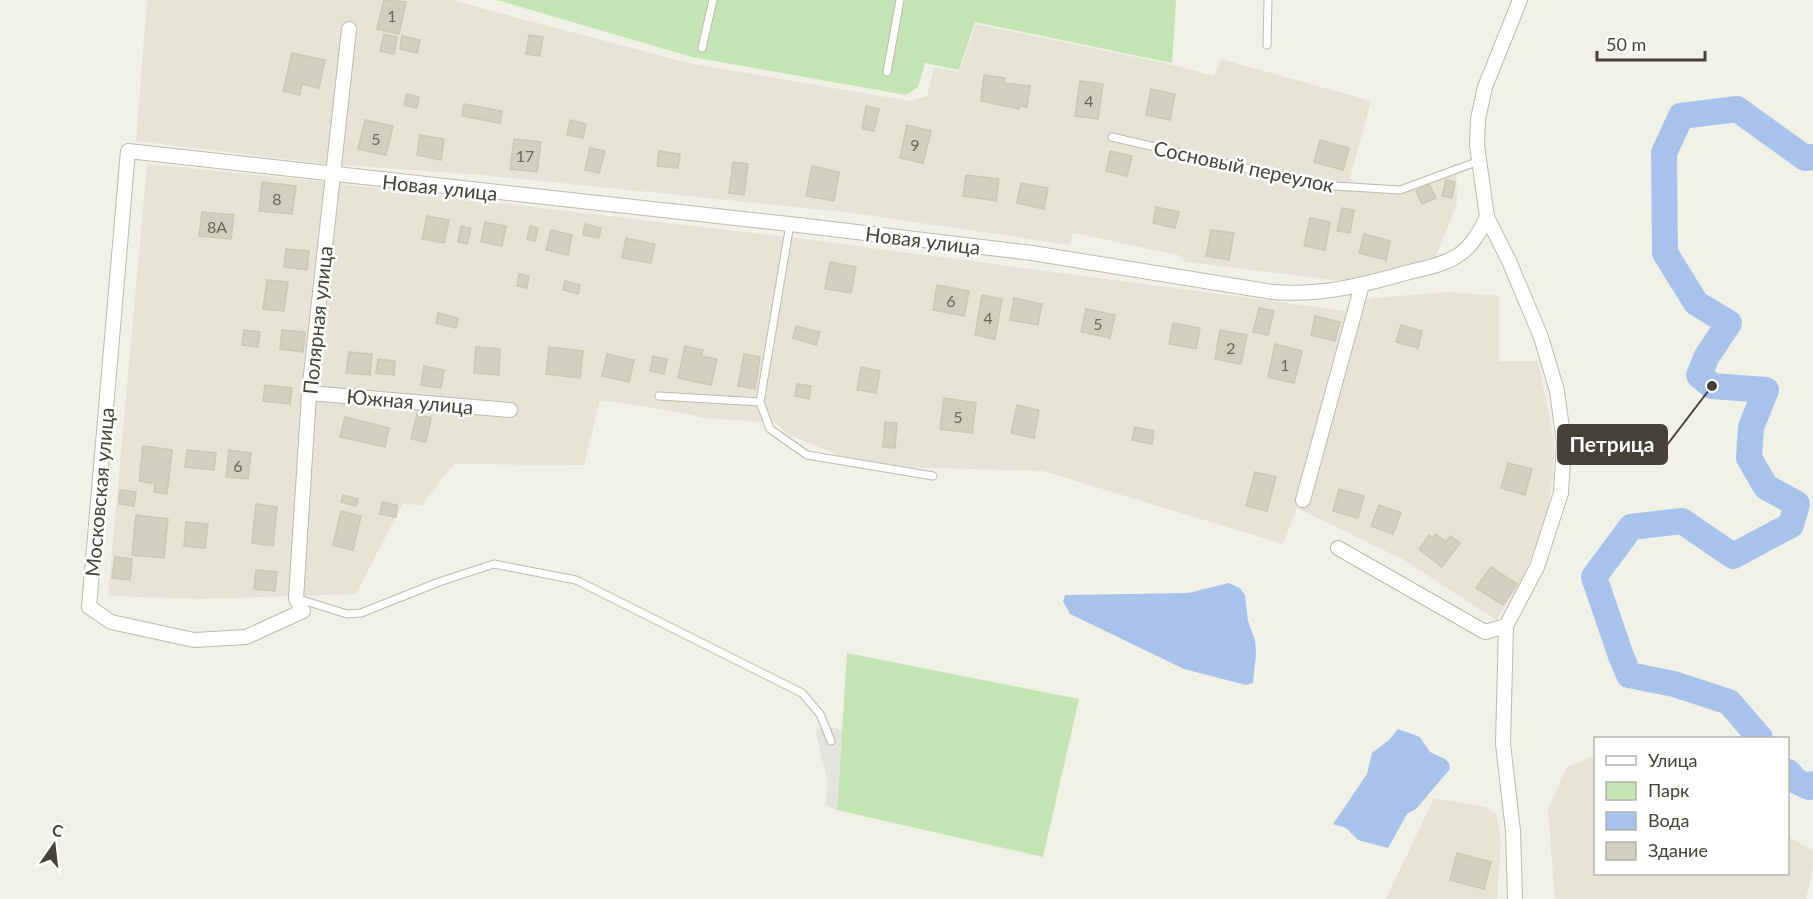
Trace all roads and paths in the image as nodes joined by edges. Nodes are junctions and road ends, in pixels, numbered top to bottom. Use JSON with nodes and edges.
{"nodes":[{"id":1,"x":713,"y":0,"type":"edge"},
{"id":2,"x":900,"y":0,"type":"edge"},
{"id":3,"x":1268,"y":0,"type":"edge"},
{"id":4,"x":1520,"y":0,"type":"edge"},
{"id":5,"x":349,"y":29,"type":"dead end"},
{"id":6,"x":1267,"y":45,"type":"dead end"},
{"id":7,"x":702,"y":48,"type":"dead end"},
{"id":8,"x":887,"y":72,"type":"dead end"},
{"id":9,"x":1112,"y":137,"type":"dead end"},
{"id":10,"x":128,"y":151,"type":"joint"},
{"id":11,"x":1479,"y":161,"type":"junction"},
{"id":12,"x":333,"y":175,"type":"junction"},
{"id":13,"x":1488,"y":217,"type":"junction"},
{"id":14,"x":790,"y":224,"type":"junction"},
{"id":15,"x":1362,"y":285,"type":"junction"},
{"id":16,"x":309,"y":393,"type":"junction"},
{"id":17,"x":659,"y":396,"type":"dead end"},
{"id":18,"x":760,"y":402,"type":"junction"},
{"id":19,"x":510,"y":410,"type":"dead end"},
{"id":20,"x":933,"y":476,"type":"dead end"},
{"id":21,"x":1302,"y":500,"type":"dead end"},
{"id":22,"x":1338,"y":548,"type":"dead end"},
{"id":23,"x":300,"y":605,"type":"junction"},
{"id":24,"x":1506,"y":626,"type":"junction"},
{"id":25,"x":831,"y":741,"type":"dead end"},
{"id":26,"x":1515,"y":899,"type":"edge"}],
"edges":[{"from":1,"to":7,"type":"lane"},
{"from":2,"to":8,"type":"lane"},
{"from":3,"to":6,"type":"lane"},
{"from":4,"to":11,"type":"street"},
{"from":5,"to":12,"type":"street","name":"Полярная улица"},
{"from":9,"to":11,"type":"lane","name":"Сосновый переулок"},
{"from":10,"to":12,"type":"street","name":"Новая улица"},
{"from":10,"to":23,"type":"street","name":"Московская улица"},
{"from":11,"to":13,"type":"street"},
{"from":12,"to":14,"type":"street","name":"Новая улица"},
{"from":12,"to":16,"type":"street","name":"Полярная улица"},
{"from":13,"to":15,"type":"street","name":"Новая улица"},
{"from":13,"to":24,"type":"street"},
{"from":14,"to":15,"type":"street","name":"Новая улица"},
{"from":14,"to":18,"type":"lane"},
{"from":15,"to":21,"type":"street"},
{"from":16,"to":19,"type":"street","name":"Южная улица"},
{"from":16,"to":23,"type":"street","name":"Полярная улица"},
{"from":17,"to":18,"type":"lane"},
{"from":18,"to":20,"type":"lane"},
{"from":22,"to":24,"type":"street"},
{"from":23,"to":25,"type":"lane"},
{"from":24,"to":26,"type":"street"}]}
